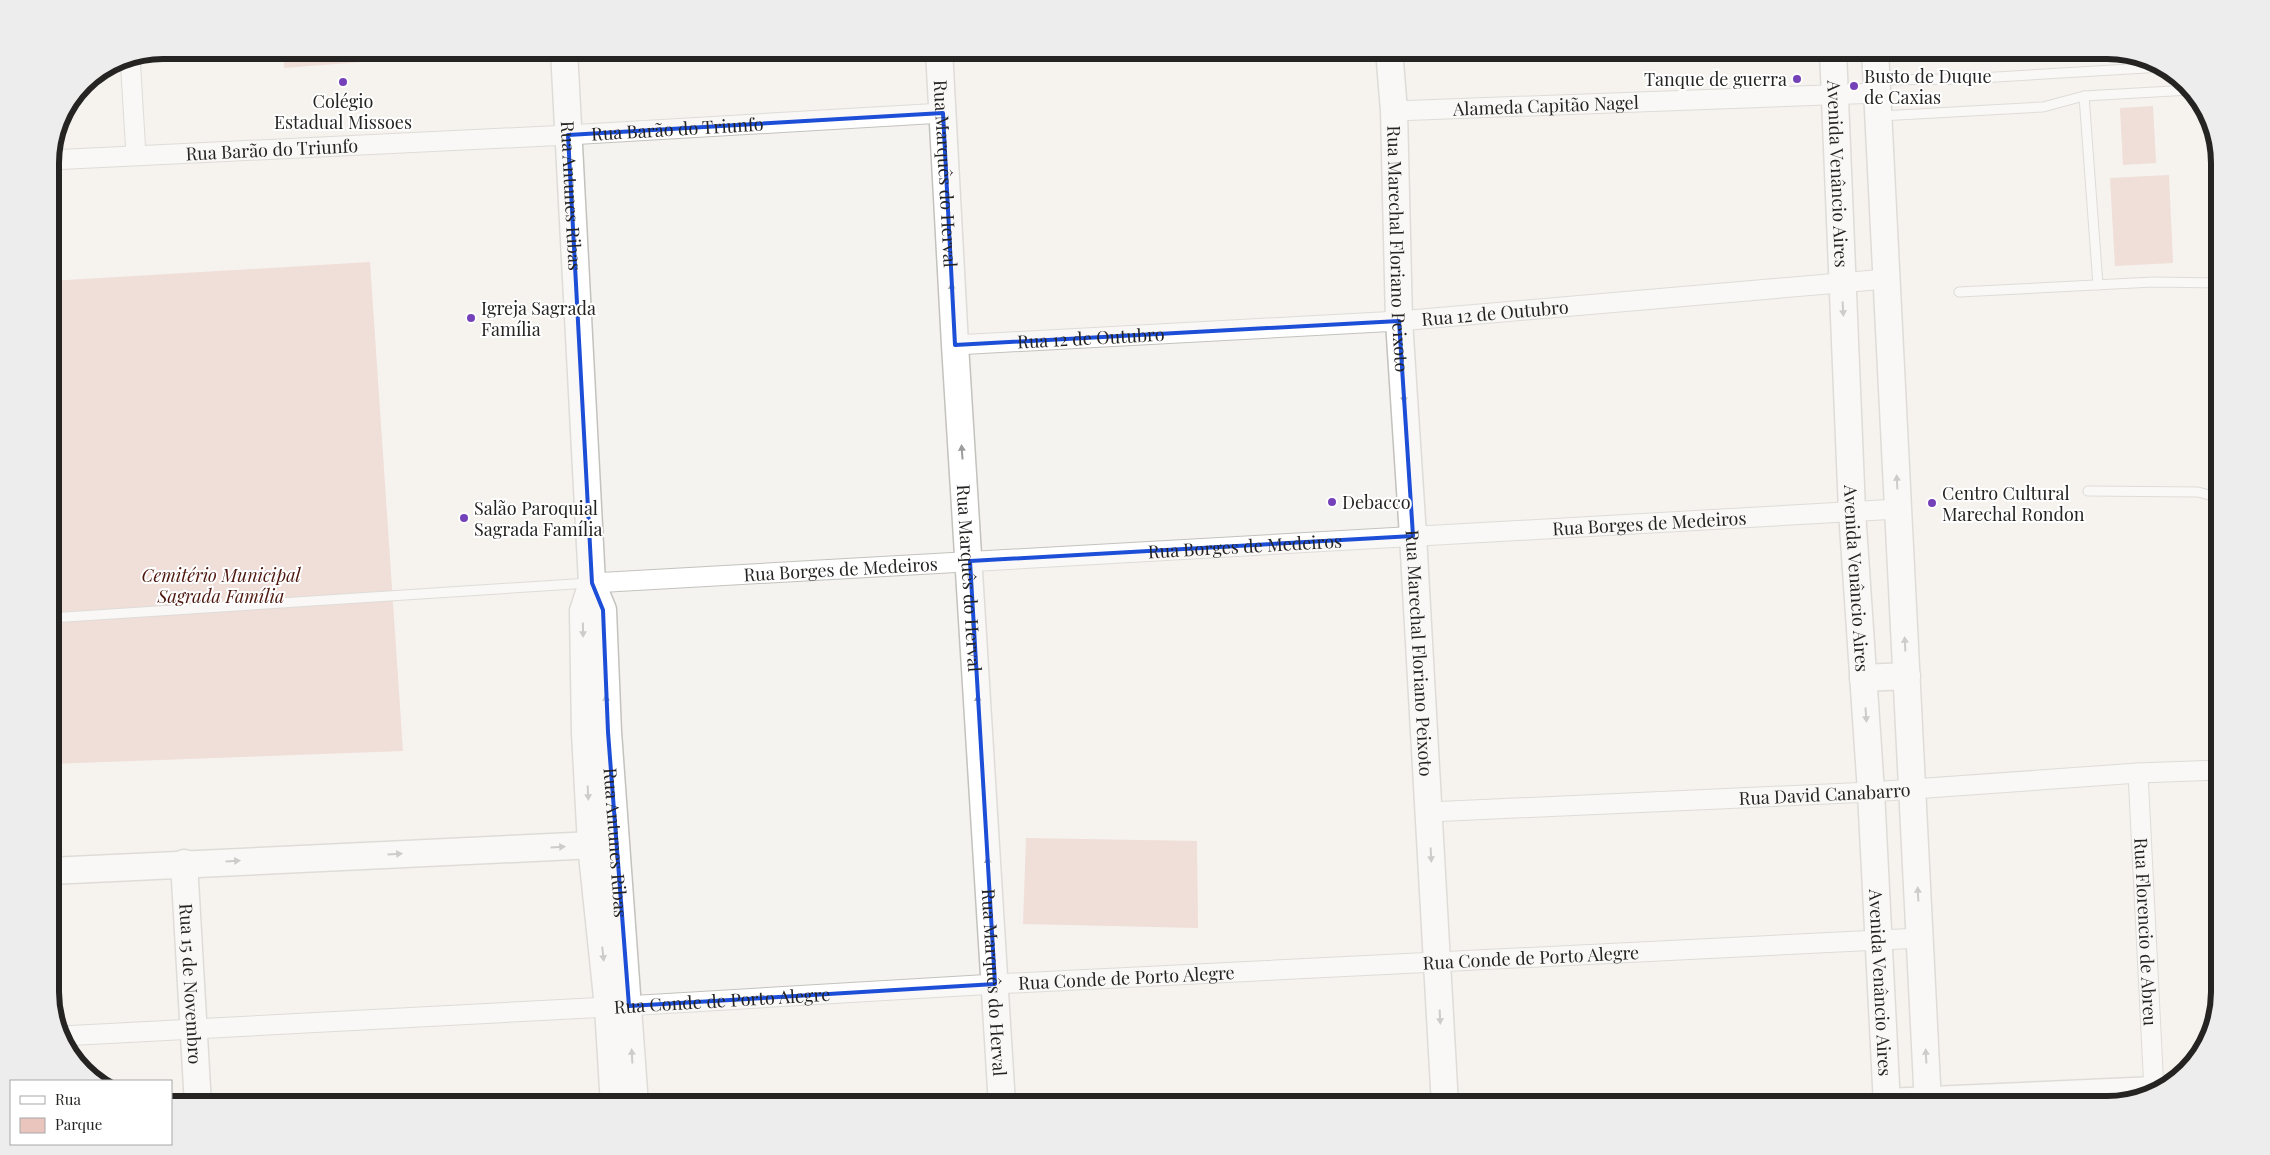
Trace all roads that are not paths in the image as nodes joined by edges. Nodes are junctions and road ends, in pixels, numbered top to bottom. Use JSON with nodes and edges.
{"nodes":[{"id":1,"x":564,"y":59,"type":"edge"},
{"id":2,"x":940,"y":59,"type":"edge"},
{"id":3,"x":1390,"y":59,"type":"edge"},
{"id":4,"x":1833,"y":59,"type":"edge"},
{"id":5,"x":1876,"y":59,"type":"edge"},
{"id":6,"x":130,"y":64,"type":"edge"},
{"id":7,"x":2150,"y":68,"type":"edge"},
{"id":8,"x":2182,"y":90,"type":"edge"},
{"id":9,"x":1835,"y":95,"type":"junction"},
{"id":10,"x":2084,"y":96,"type":"junction"},
{"id":11,"x":1879,"y":97,"type":"junction"},
{"id":12,"x":1394,"y":111,"type":"junction"},
{"id":13,"x":943,"y":113,"type":"junction"},
{"id":14,"x":568,"y":135,"type":"junction"},
{"id":15,"x":136,"y":155,"type":"junction"},
{"id":16,"x":59,"y":159,"type":"edge"},
{"id":17,"x":1886,"y":279,"type":"junction"},
{"id":18,"x":1841,"y":282,"type":"junction"},
{"id":19,"x":2211,"y":283,"type":"edge"},
{"id":20,"x":2098,"y":285,"type":"junction"},
{"id":21,"x":1959,"y":292,"type":"dead end"},
{"id":22,"x":1399,"y":321,"type":"junction"},
{"id":23,"x":955,"y":345,"type":"junction"},
{"id":24,"x":2088,"y":491,"type":"dead end"},
{"id":25,"x":2211,"y":496,"type":"edge"},
{"id":26,"x":1898,"y":509,"type":"junction"},
{"id":27,"x":1852,"y":511,"type":"junction"},
{"id":28,"x":1414,"y":536,"type":"junction"},
{"id":29,"x":970,"y":561,"type":"junction"},
{"id":30,"x":592,"y":583,"type":"junction"},
{"id":31,"x":59,"y":617,"type":"edge"},
{"id":32,"x":1906,"y":676,"type":"junction"},
{"id":33,"x":1863,"y":678,"type":"junction"},
{"id":34,"x":2211,"y":770,"type":"edge"},
{"id":35,"x":2138,"y":773,"type":"junction"},
{"id":36,"x":1912,"y":787,"type":"junction"},
{"id":37,"x":1872,"y":792,"type":"junction"},
{"id":38,"x":1429,"y":812,"type":"junction"},
{"id":39,"x":603,"y":845,"type":"junction"},
{"id":40,"x":184,"y":863,"type":"junction"},
{"id":41,"x":59,"y":870,"type":"edge"},
{"id":42,"x":1920,"y":938,"type":"junction"},
{"id":43,"x":1878,"y":940,"type":"junction"},
{"id":44,"x":1437,"y":962,"type":"junction"},
{"id":45,"x":995,"y":984,"type":"junction"},
{"id":46,"x":618,"y":1007,"type":"junction"},
{"id":47,"x":194,"y":1030,"type":"junction"},
{"id":48,"x":68,"y":1036,"type":"edge"},
{"id":49,"x":2155,"y":1084,"type":"edge"},
{"id":50,"x":2137,"y":1092,"type":"edge"},
{"id":51,"x":198,"y":1096,"type":"edge"},
{"id":52,"x":614,"y":1096,"type":"edge"},
{"id":53,"x":633,"y":1096,"type":"edge"},
{"id":54,"x":1001,"y":1096,"type":"edge"},
{"id":55,"x":1444,"y":1096,"type":"edge"},
{"id":56,"x":1887,"y":1096,"type":"edge"},
{"id":57,"x":1928,"y":1096,"type":"edge"},
{"id":58,"x":2060,"y":1096,"type":"edge"}],
"edges":[{"from":1,"to":14,"type":"street","name":"Rua Antunes Ribas"},
{"from":2,"to":13,"type":"street","name":"Rua Marquês do Herval"},
{"from":3,"to":12,"type":"street","name":"Rua Marechal Floriano Peixoto"},
{"from":4,"to":9,"type":"street","name":"Avenida Venâncio Aires"},
{"from":5,"to":11,"type":"street"},
{"from":6,"to":15,"type":"street"},
{"from":7,"to":11,"type":"lane"},
{"from":8,"to":10,"type":"lane"},
{"from":9,"to":11,"type":"street","name":"Alameda Capitão Nagel"},
{"from":9,"to":12,"type":"street","name":"Alameda Capitão Nagel"},
{"from":9,"to":18,"type":"street","name":"Avenida Venâncio Aires"},
{"from":10,"to":11,"type":"lane"},
{"from":10,"to":20,"type":"lane"},
{"from":11,"to":17,"type":"street"},
{"from":12,"to":22,"type":"street","name":"Rua Marechal Floriano Peixoto"},
{"from":13,"to":14,"type":"street","name":"Rua Barão do Triunfo"},
{"from":23,"to":13,"type":"street","name":"Rua Marquês do Herval","one_way":true},
{"from":14,"to":15,"type":"street","name":"Rua Barão do Triunfo"},
{"from":14,"to":30,"type":"street","name":"Rua Antunes Ribas"},
{"from":15,"to":16,"type":"street","name":"Rua Barão do Triunfo"},
{"from":17,"to":18,"type":"street","name":"Rua 12 de Outubro"},
{"from":26,"to":17,"type":"street","one_way":true},
{"from":18,"to":22,"type":"street","name":"Rua 12 de Outubro"},
{"from":18,"to":27,"type":"street","name":"Avenida Venâncio Aires","one_way":true},
{"from":19,"to":20,"type":"lane"},
{"from":20,"to":21,"type":"lane"},
{"from":22,"to":23,"type":"street","name":"Rua 12 de Outubro"},
{"from":22,"to":28,"type":"street","name":"Rua Marechal Floriano Peixoto","one_way":true},
{"from":29,"to":23,"type":"street","name":"Rua Marquês do Herval","one_way":true},
{"from":24,"to":25,"type":"lane"},
{"from":26,"to":27,"type":"street","name":"Rua Borges de Medeiros"},
{"from":32,"to":26,"type":"street","one_way":true},
{"from":27,"to":28,"type":"street","name":"Rua Borges de Medeiros"},
{"from":27,"to":33,"type":"street","name":"Avenida Venâncio Aires"},
{"from":28,"to":29,"type":"street","name":"Rua Borges de Medeiros"},
{"from":28,"to":38,"type":"street","name":"Rua Marechal Floriano Peixoto"},
{"from":29,"to":30,"type":"street","name":"Rua Borges de Medeiros"},
{"from":45,"to":29,"type":"street","name":"Rua Marquês do Herval","one_way":true},
{"from":30,"to":31,"type":"lane"},
{"from":30,"to":39,"type":"street","name":"Rua Antunes Ribas"},
{"from":32,"to":33,"type":"street"},
{"from":32,"to":36,"type":"street"},
{"from":33,"to":37,"type":"street","name":"Avenida Venâncio Aires","one_way":true},
{"from":34,"to":35,"type":"street","name":"Rua David Canabarro"},
{"from":35,"to":36,"type":"street","name":"Rua David Canabarro"},
{"from":35,"to":49,"type":"street","name":"Rua Florencio de Abreu"},
{"from":36,"to":37,"type":"street","name":"Rua David Canabarro"},
{"from":42,"to":36,"type":"street","one_way":true},
{"from":37,"to":38,"type":"street","name":"Rua David Canabarro"},
{"from":37,"to":43,"type":"street","name":"Avenida Venâncio Aires"},
{"from":38,"to":44,"type":"street","name":"Rua Marechal Floriano Peixoto","one_way":true},
{"from":40,"to":39,"type":"street","one_way":true},
{"from":39,"to":46,"type":"street","name":"Rua Antunes Ribas"},
{"from":40,"to":41,"type":"street"},
{"from":40,"to":47,"type":"street","name":"Rua 15 de Novembro"},
{"from":42,"to":43,"type":"street","name":"Rua Conde de Porto Alegre"},
{"from":57,"to":42,"type":"street","one_way":true},
{"from":43,"to":44,"type":"street","name":"Rua Conde de Porto Alegre"},
{"from":43,"to":56,"type":"street","name":"Avenida Venâncio Aires"},
{"from":44,"to":45,"type":"street","name":"Rua Conde de Porto Alegre"},
{"from":44,"to":55,"type":"street","name":"Rua Marechal Floriano Peixoto","one_way":true},
{"from":45,"to":46,"type":"street","name":"Rua Conde de Porto Alegre"},
{"from":45,"to":54,"type":"street","name":"Rua Marquês do Herval"},
{"from":46,"to":47,"type":"street","name":"Rua Conde de Porto Alegre"},
{"from":46,"to":52,"type":"street","name":"Rua Antunes Ribas"},
{"from":53,"to":46,"type":"street","name":"Rua Antunes Ribas","one_way":true},
{"from":47,"to":48,"type":"street","name":"Rua Conde de Porto Alegre"},
{"from":47,"to":51,"type":"street","name":"Rua 15 de Novembro"},
{"from":50,"to":58,"type":"street"}]}
